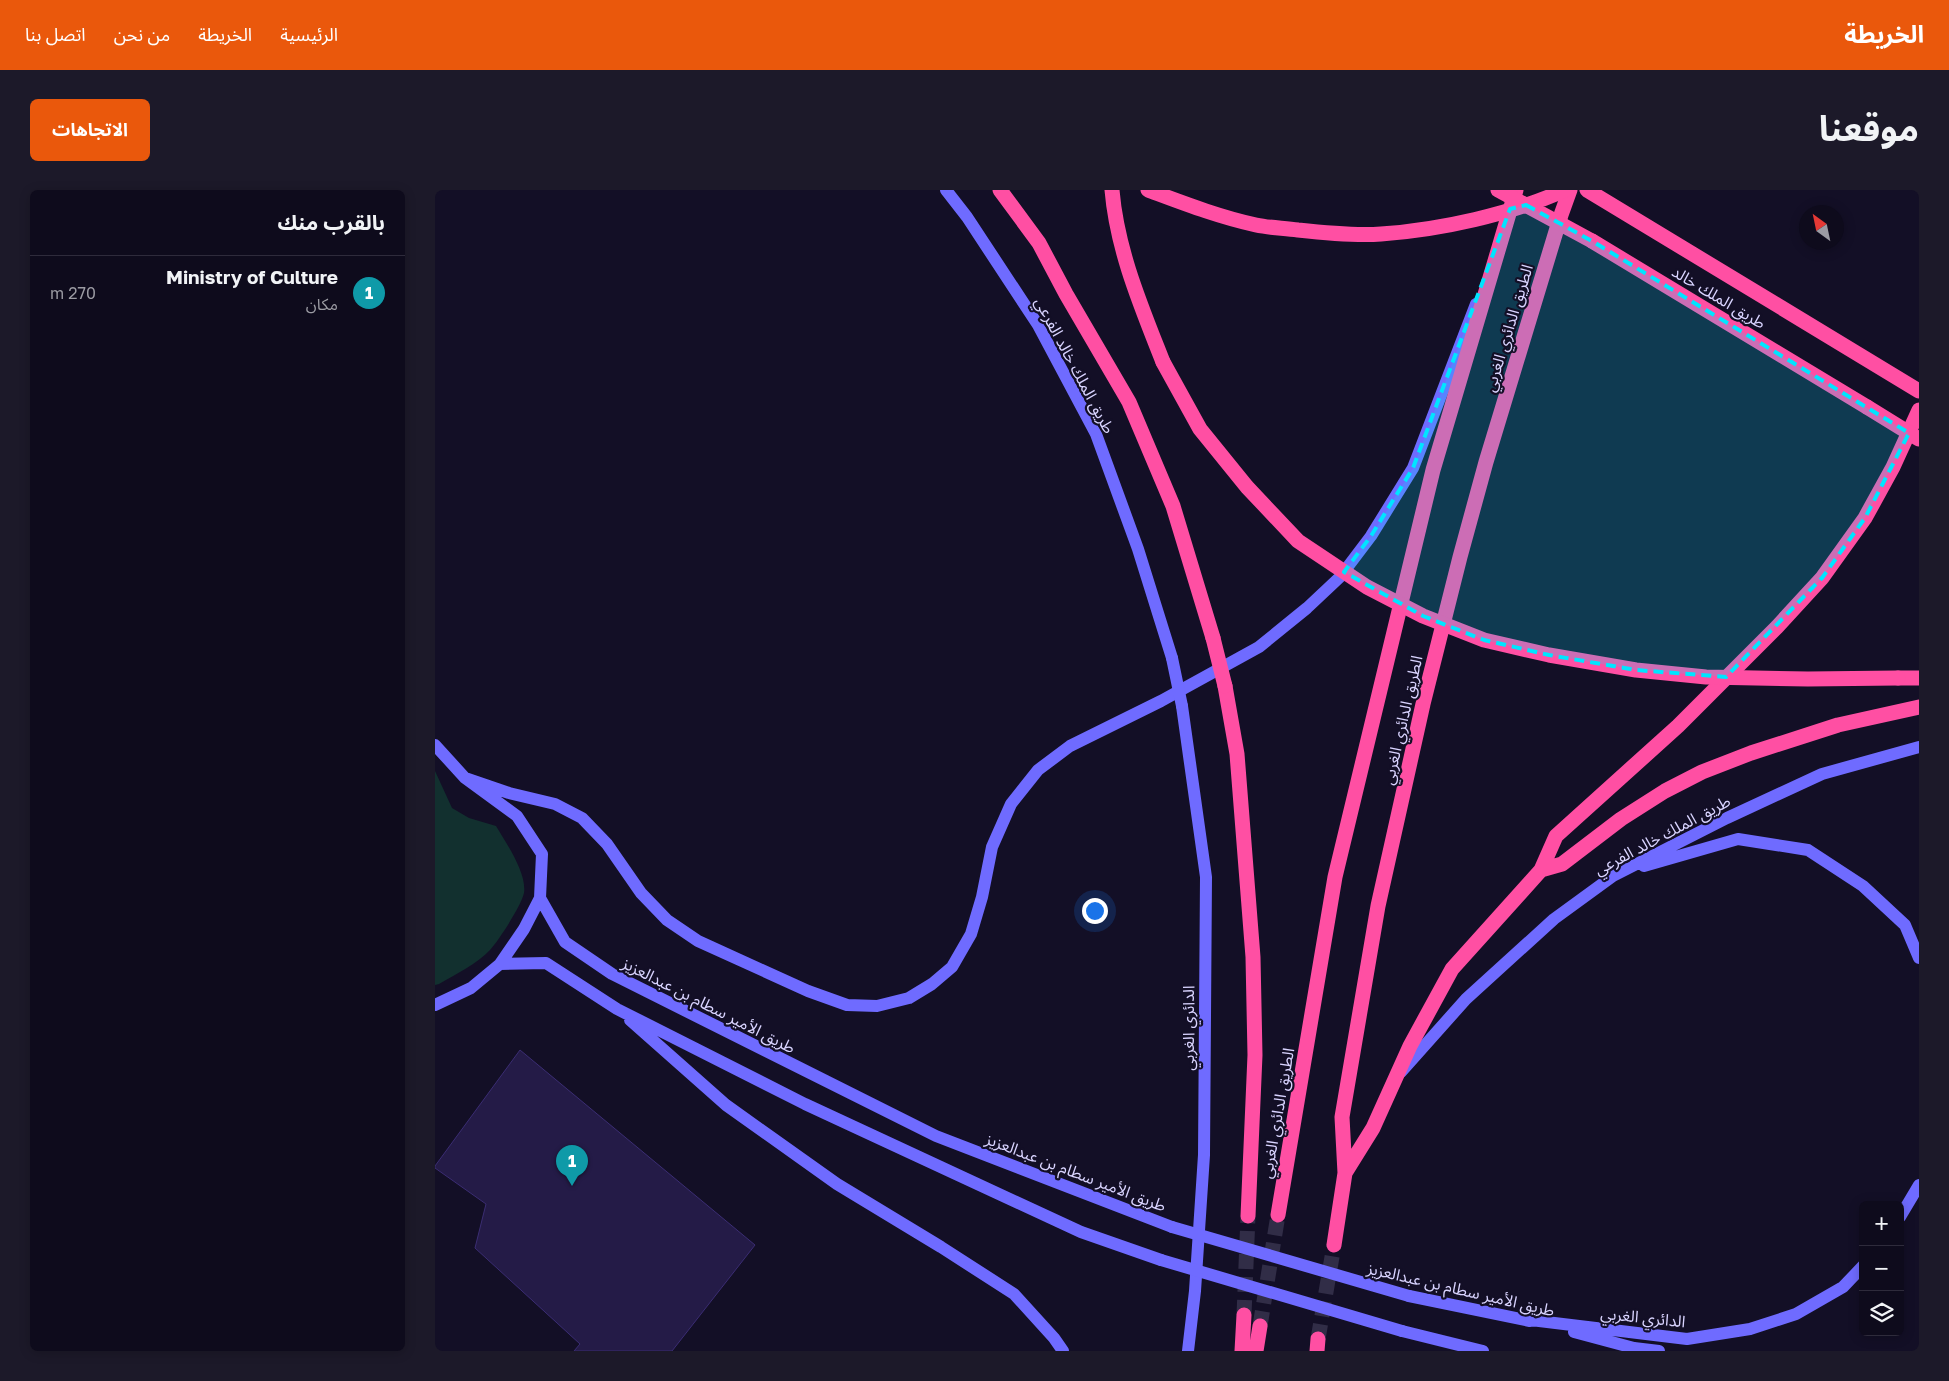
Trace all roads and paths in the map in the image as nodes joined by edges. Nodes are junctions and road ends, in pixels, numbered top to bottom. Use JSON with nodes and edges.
{"nodes":[{"id":1,"x":946,"y":190,"type":"edge"},
{"id":2,"x":1000,"y":190,"type":"edge"},
{"id":3,"x":1113,"y":190,"type":"edge"},
{"id":4,"x":1148,"y":190,"type":"edge"},
{"id":5,"x":1498,"y":190,"type":"edge"},
{"id":6,"x":1516,"y":190,"type":"edge"},
{"id":7,"x":1565,"y":190,"type":"edge"},
{"id":8,"x":1570,"y":190,"type":"edge"},
{"id":9,"x":1587,"y":190,"type":"edge"},
{"id":10,"x":1504,"y":231,"type":"junction"},
{"id":11,"x":1919,"y":390,"type":"edge"},
{"id":12,"x":1919,"y":410,"type":"edge"},
{"id":13,"x":1919,"y":439,"type":"edge"},
{"id":14,"x":1919,"y":678,"type":"edge"},
{"id":15,"x":1183,"y":706,"type":"joint"},
{"id":16,"x":1919,"y":707,"type":"edge"},
{"id":17,"x":435,"y":745,"type":"edge"},
{"id":18,"x":1919,"y":747,"type":"edge"},
{"id":19,"x":465,"y":778,"type":"junction"},
{"id":20,"x":1541,"y":870,"type":"junction"},
{"id":21,"x":1613,"y":876,"type":"junction"},
{"id":22,"x":540,"y":898,"type":"junction"},
{"id":23,"x":1919,"y":958,"type":"edge"},
{"id":24,"x":500,"y":964,"type":"junction"},
{"id":25,"x":435,"y":1005,"type":"edge"},
{"id":26,"x":617,"y":1009,"type":"junction"},
{"id":27,"x":1395,"y":1079,"type":"junction"},
{"id":28,"x":1345,"y":1173,"type":"junction"},
{"id":29,"x":1919,"y":1185,"type":"edge"},
{"id":30,"x":1904,"y":1210,"type":"edge"},
{"id":31,"x":1278,"y":1215,"type":"tunnel mouth"},
{"id":32,"x":1248,"y":1216,"type":"tunnel mouth"},
{"id":33,"x":1334,"y":1245,"type":"tunnel mouth"},
{"id":34,"x":1859,"y":1270,"type":"edge"},
{"id":35,"x":1244,"y":1316,"type":"tunnel mouth"},
{"id":36,"x":1522,"y":1319,"type":"junction"},
{"id":37,"x":1260,"y":1326,"type":"tunnel mouth"},
{"id":38,"x":1063,"y":1351,"type":"edge"},
{"id":39,"x":1188,"y":1351,"type":"edge"},
{"id":40,"x":1242,"y":1351,"type":"edge"},
{"id":41,"x":1256,"y":1351,"type":"edge"},
{"id":42,"x":1483,"y":1351,"type":"edge"},
{"id":43,"x":1659,"y":1351,"type":"edge"}],
"edges":[{"from":1,"to":15,"type":"street","name":"طريق الملك خالد الفرعي","bridge":true},
{"from":2,"to":32,"type":"highway","name":"الطريق الدائري الغربي","bridge":true},
{"from":3,"to":14,"type":"highway","bridge":true},
{"from":4,"to":7,"type":"highway","bridge":true},
{"from":5,"to":13,"type":"highway","name":"طريق الملك خالد","bridge":true},
{"from":6,"to":10,"type":"highway","name":"الطريق الدائري الغربي"},
{"from":8,"to":28,"type":"highway","name":"الطريق الدائري الغربي"},
{"from":9,"to":11,"type":"highway","name":"طريق الملك خالد"},
{"from":10,"to":19,"type":"street"},
{"from":10,"to":31,"type":"highway","name":"الطريق الدائري الغربي"},
{"from":12,"to":20,"type":"highway"},
{"from":15,"to":39,"type":"street","name":"الدائري الغربي"},
{"from":16,"to":20,"type":"highway"},
{"from":17,"to":19,"type":"street"},
{"from":18,"to":21,"type":"street","name":"طريق الملك خالد الفرعي"},
{"from":19,"to":22,"type":"street"},
{"from":20,"to":27,"type":"highway"},
{"from":21,"to":23,"type":"street"},
{"from":21,"to":27,"type":"street","name":"طريق الملك خالد الفرعي"},
{"from":22,"to":24,"type":"street"},
{"from":22,"to":36,"type":"street","name":"طريق الأمير سطام بن عبدالعزيز","bridge":true},
{"from":24,"to":25,"type":"street"},
{"from":24,"to":26,"type":"street"},
{"from":26,"to":38,"type":"street"},
{"from":26,"to":42,"type":"street","bridge":true},
{"from":27,"to":28,"type":"highway"},
{"from":28,"to":33,"type":"highway","name":"الطريق الدائري الغربي"},
{"from":29,"to":30,"type":"street"},
{"from":34,"to":36,"type":"street","name":"الدائري الغربي"},
{"from":35,"to":40,"type":"highway"},
{"from":36,"to":43,"type":"street","name":"طريق الأمير سطام بن عبدالعزيز"},
{"from":37,"to":41,"type":"highway"}]}
